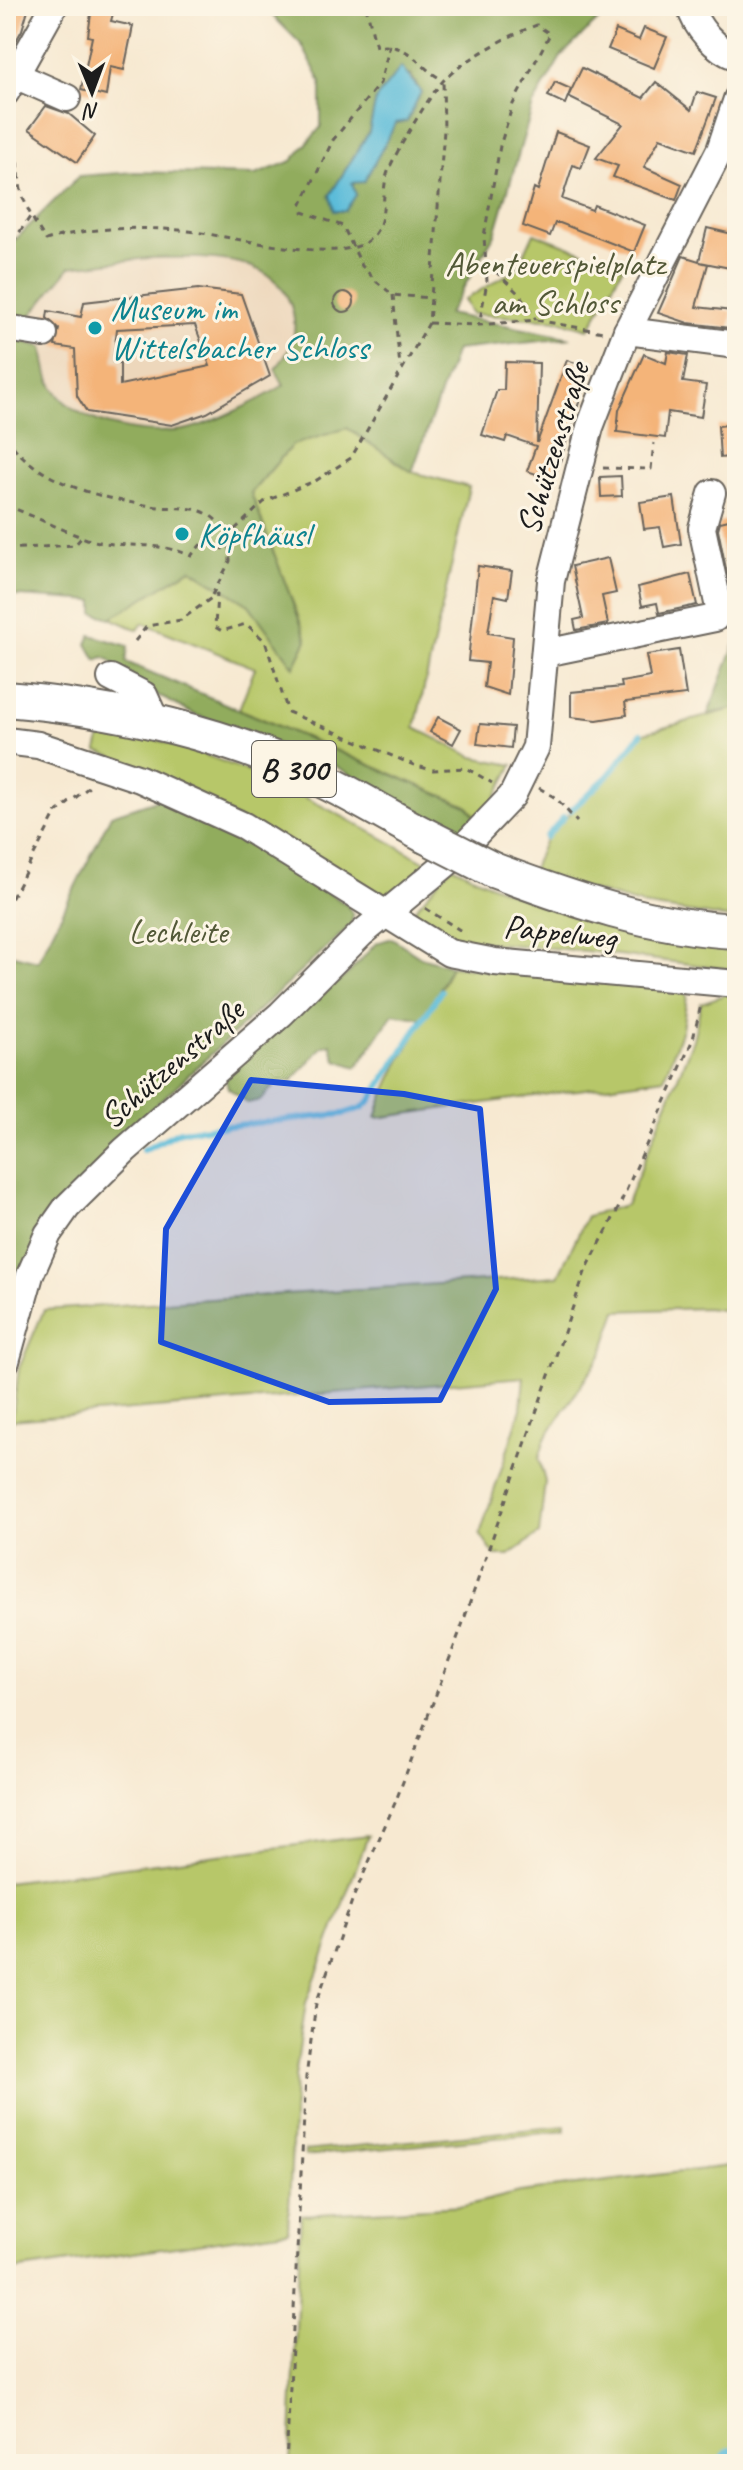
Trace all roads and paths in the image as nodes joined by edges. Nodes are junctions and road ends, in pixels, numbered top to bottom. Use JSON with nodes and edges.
{"nodes":[{"id":1,"x":54,"y":6,"type":"edge"},
{"id":2,"x":366,"y":6,"type":"edge"},
{"id":3,"x":690,"y":6,"type":"edge"},
{"id":4,"x":390,"y":45,"type":"junction"},
{"id":5,"x":737,"y":57,"type":"edge"},
{"id":6,"x":13,"y":73,"type":"edge"},
{"id":7,"x":443,"y":80,"type":"junction"},
{"id":8,"x":67,"y":98,"type":"dead end"},
{"id":9,"x":737,"y":99,"type":"edge"},
{"id":10,"x":6,"y":141,"type":"edge"},
{"id":11,"x":30,"y":217,"type":"junction"},
{"id":12,"x":354,"y":248,"type":"junction"},
{"id":13,"x":6,"y":252,"type":"edge"},
{"id":14,"x":485,"y":262,"type":"junction"},
{"id":15,"x":393,"y":295,"type":"junction"},
{"id":16,"x":431,"y":298,"type":"junction"},
{"id":17,"x":536,"y":320,"type":"junction"},
{"id":18,"x":429,"y":323,"type":"junction"},
{"id":19,"x":479,"y":325,"type":"junction"},
{"id":20,"x":627,"y":331,"type":"junction"},
{"id":21,"x":737,"y":345,"type":"edge"},
{"id":22,"x":400,"y":370,"type":"junction"},
{"id":23,"x":6,"y":436,"type":"edge"},
{"id":24,"x":654,"y":443,"type":"dead end"},
{"id":25,"x":579,"y":467,"type":"junction"},
{"id":26,"x":712,"y":493,"type":"dead end"},
{"id":27,"x":6,"y":505,"type":"edge"},
{"id":28,"x":230,"y":534,"type":"junction"},
{"id":29,"x":83,"y":536,"type":"junction"},
{"id":30,"x":6,"y":549,"type":"edge"},
{"id":31,"x":231,"y":552,"type":"junction"},
{"id":32,"x":212,"y":595,"type":"junction"},
{"id":33,"x":135,"y":641,"type":"dead end"},
{"id":34,"x":545,"y":653,"type":"junction"},
{"id":35,"x":111,"y":678,"type":"dead end"},
{"id":36,"x":6,"y":699,"type":"edge"},
{"id":37,"x":156,"y":722,"type":"junction"},
{"id":38,"x":6,"y":741,"type":"edge"},
{"id":39,"x":96,"y":785,"type":"dead end"},
{"id":40,"x":518,"y":786,"type":"junction"},
{"id":41,"x":577,"y":822,"type":"dead end"},
{"id":42,"x":468,"y":842,"type":"dead end"},
{"id":43,"x":447,"y":863,"type":"dead end"},
{"id":44,"x":409,"y":895,"type":"junction"},
{"id":45,"x":6,"y":909,"type":"edge"},
{"id":46,"x":387,"y":914,"type":"junction"},
{"id":47,"x":737,"y":931,"type":"edge"},
{"id":48,"x":471,"y":937,"type":"dead end"},
{"id":49,"x":706,"y":982,"type":"junction"},
{"id":50,"x":737,"y":984,"type":"edge"},
{"id":51,"x":6,"y":1361,"type":"edge"},
{"id":52,"x":286,"y":2464,"type":"edge"}],
"edges":[{"from":1,"to":6,"type":"street"},
{"from":2,"to":4,"type":"path"},
{"from":3,"to":5,"type":"street"},
{"from":4,"to":7,"type":"path"},
{"from":4,"to":12,"type":"path"},
{"from":6,"to":8,"type":"street"},
{"from":7,"to":12,"type":"path"},
{"from":7,"to":14,"type":"path"},
{"from":7,"to":16,"type":"path"},
{"from":9,"to":20,"type":"street","name":"Schützenstraße"},
{"from":10,"to":11,"type":"path"},
{"from":11,"to":12,"type":"path"},
{"from":11,"to":13,"type":"path"},
{"from":12,"to":15,"type":"path"},
{"from":14,"to":17,"type":"path"},
{"from":14,"to":19,"type":"path"},
{"from":15,"to":16,"type":"path"},
{"from":15,"to":22,"type":"path"},
{"from":16,"to":18,"type":"path"},
{"from":17,"to":19,"type":"path"},
{"from":17,"to":20,"type":"path"},
{"from":18,"to":19,"type":"path"},
{"from":18,"to":22,"type":"path"},
{"from":20,"to":21,"type":"street"},
{"from":20,"to":25,"type":"street","name":"Schützenstraße"},
{"from":22,"to":28,"type":"path"},
{"from":23,"to":28,"type":"path"},
{"from":24,"to":25,"type":"path"},
{"from":25,"to":34,"type":"street","name":"Schützenstraße"},
{"from":26,"to":34,"type":"street"},
{"from":27,"to":29,"type":"path"},
{"from":28,"to":31,"type":"path"},
{"from":29,"to":30,"type":"path"},
{"from":29,"to":31,"type":"path"},
{"from":31,"to":32,"type":"path"},
{"from":32,"to":33,"type":"path"},
{"from":32,"to":40,"type":"path"},
{"from":34,"to":40,"type":"street","name":"Schützenstraße"},
{"from":35,"to":37,"type":"street"},
{"from":36,"to":37,"type":"main road","number":"B 300"},
{"from":37,"to":47,"type":"main road","number":"B 300","bridge":true},
{"from":38,"to":46,"type":"street","name":"Pappelweg"},
{"from":39,"to":45,"type":"path"},
{"from":40,"to":41,"type":"path"},
{"from":40,"to":42,"type":"street","name":"Schützenstraße"},
{"from":43,"to":44,"type":"street","name":"Schützenstraße"},
{"from":44,"to":46,"type":"street","name":"Schützenstraße"},
{"from":44,"to":48,"type":"path"},
{"from":46,"to":49,"type":"street","name":"Pappelweg"},
{"from":46,"to":51,"type":"street","name":"Schützenstraße"},
{"from":49,"to":50,"type":"street","name":"Pappelweg"},
{"from":49,"to":52,"type":"path"}]}
